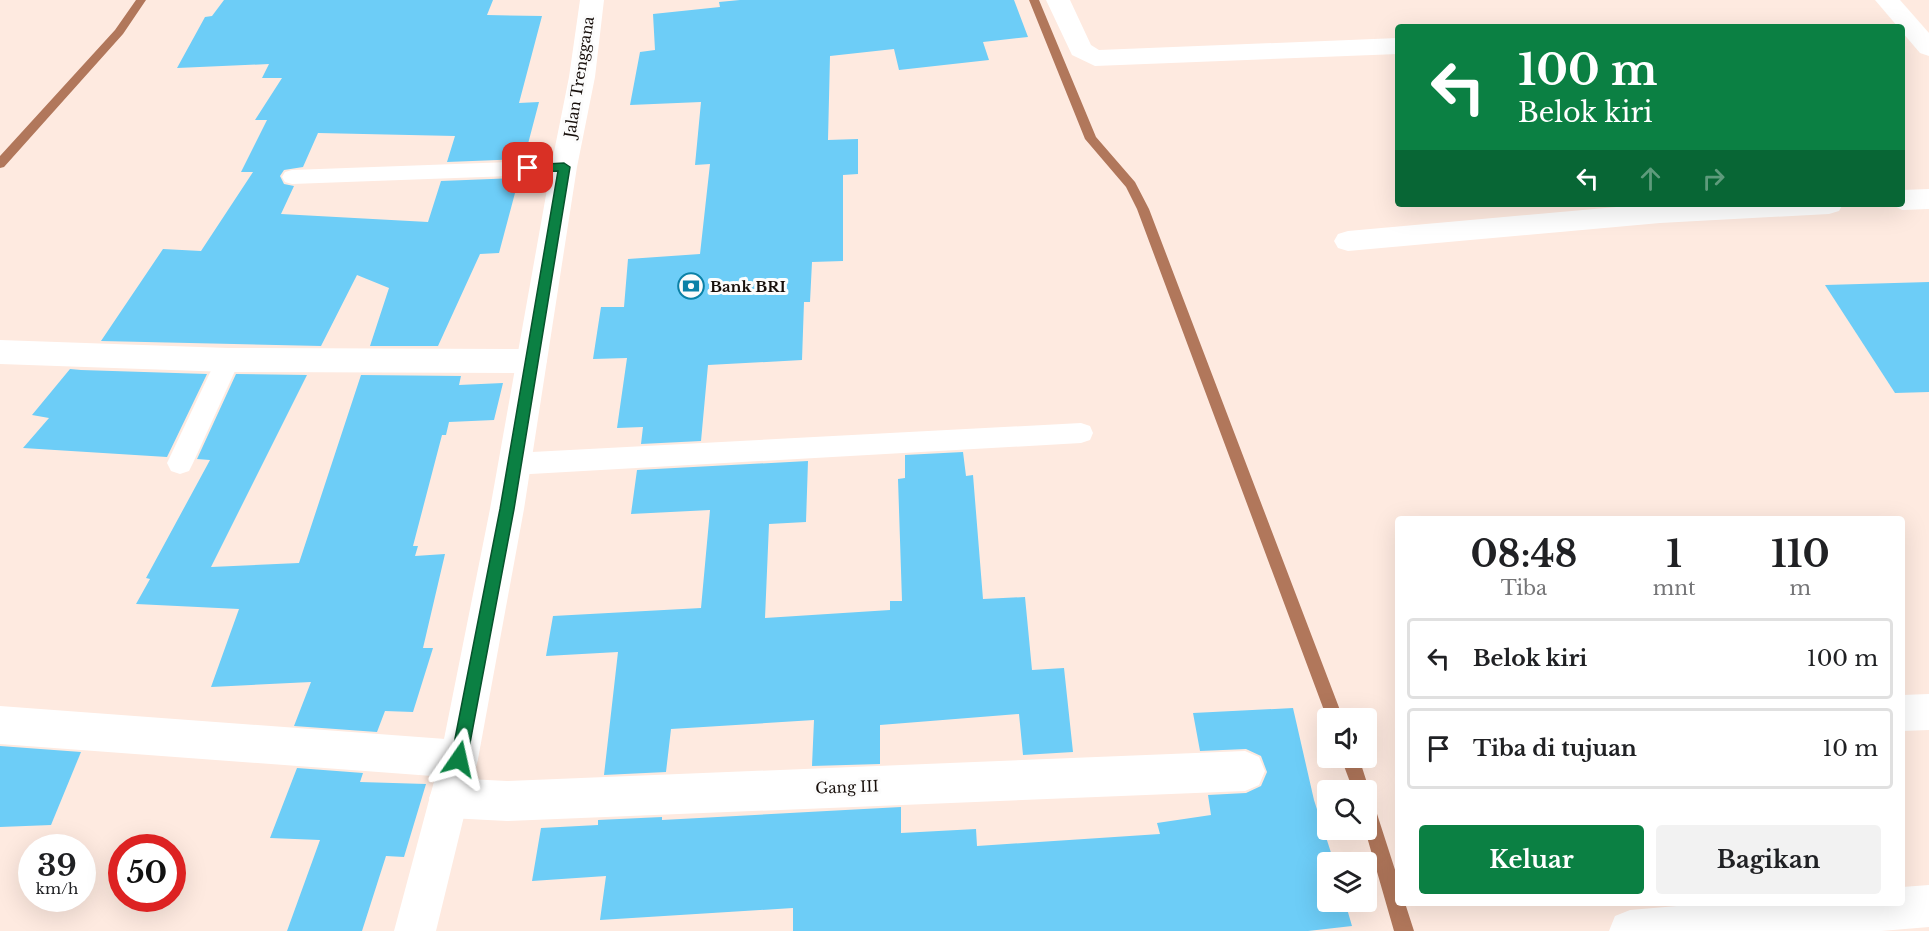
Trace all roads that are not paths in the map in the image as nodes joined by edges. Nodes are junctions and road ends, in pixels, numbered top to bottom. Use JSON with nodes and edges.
{"nodes":[{"id":1,"x":592,"y":0,"type":"edge"},
{"id":2,"x":1058,"y":0,"type":"edge"},
{"id":3,"x":1887,"y":0,"type":"edge"},
{"id":4,"x":1395,"y":46,"type":"edge"},
{"id":5,"x":1929,"y":48,"type":"edge"},
{"id":6,"x":564,"y":167,"type":"junction"},
{"id":7,"x":292,"y":177,"type":"dead end"},
{"id":8,"x":1929,"y":198,"type":"edge"},
{"id":9,"x":1905,"y":200,"type":"edge"},
{"id":10,"x":1773,"y":207,"type":"edge"},
{"id":11,"x":1348,"y":241,"type":"dead end"},
{"id":12,"x":0,"y":352,"type":"edge"},
{"id":13,"x":228,"y":360,"type":"junction"},
{"id":14,"x":532,"y":361,"type":"junction"},
{"id":15,"x":1081,"y":433,"type":"dead end"},
{"id":16,"x":180,"y":463,"type":"dead end"},
{"id":17,"x":513,"y":464,"type":"junction"},
{"id":18,"x":1929,"y":712,"type":"edge"},
{"id":19,"x":1905,"y":713,"type":"edge"},
{"id":20,"x":0,"y":725,"type":"edge"},
{"id":21,"x":459,"y":759,"type":"junction"},
{"id":22,"x":1245,"y":771,"type":"dead end"},
{"id":23,"x":449,"y":798,"type":"junction"},
{"id":24,"x":1929,"y":906,"type":"edge"},
{"id":25,"x":415,"y":931,"type":"edge"},
{"id":26,"x":1630,"y":931,"type":"edge"}],
"edges":[{"from":1,"to":6,"type":"street","name":"Jalan Trenggana"},
{"from":2,"to":4,"type":"street"},
{"from":3,"to":5,"type":"street"},
{"from":6,"to":7,"type":"lane"},
{"from":6,"to":14,"type":"street","name":"Jalan Trenggana"},
{"from":8,"to":9,"type":"street"},
{"from":10,"to":11,"type":"street"},
{"from":12,"to":13,"type":"street"},
{"from":13,"to":14,"type":"street"},
{"from":13,"to":16,"type":"lane"},
{"from":14,"to":17,"type":"street","name":"Jalan Trenggana"},
{"from":15,"to":17,"type":"lane"},
{"from":17,"to":21,"type":"street","name":"Jalan Trenggana"},
{"from":18,"to":19,"type":"street"},
{"from":20,"to":21,"type":"street"},
{"from":21,"to":23,"type":"street","name":"Jalan Trenggana"},
{"from":22,"to":23,"type":"street","name":"Gang III"},
{"from":23,"to":25,"type":"street","name":"Jalan Trenggana"},
{"from":24,"to":26,"type":"street"}]}
